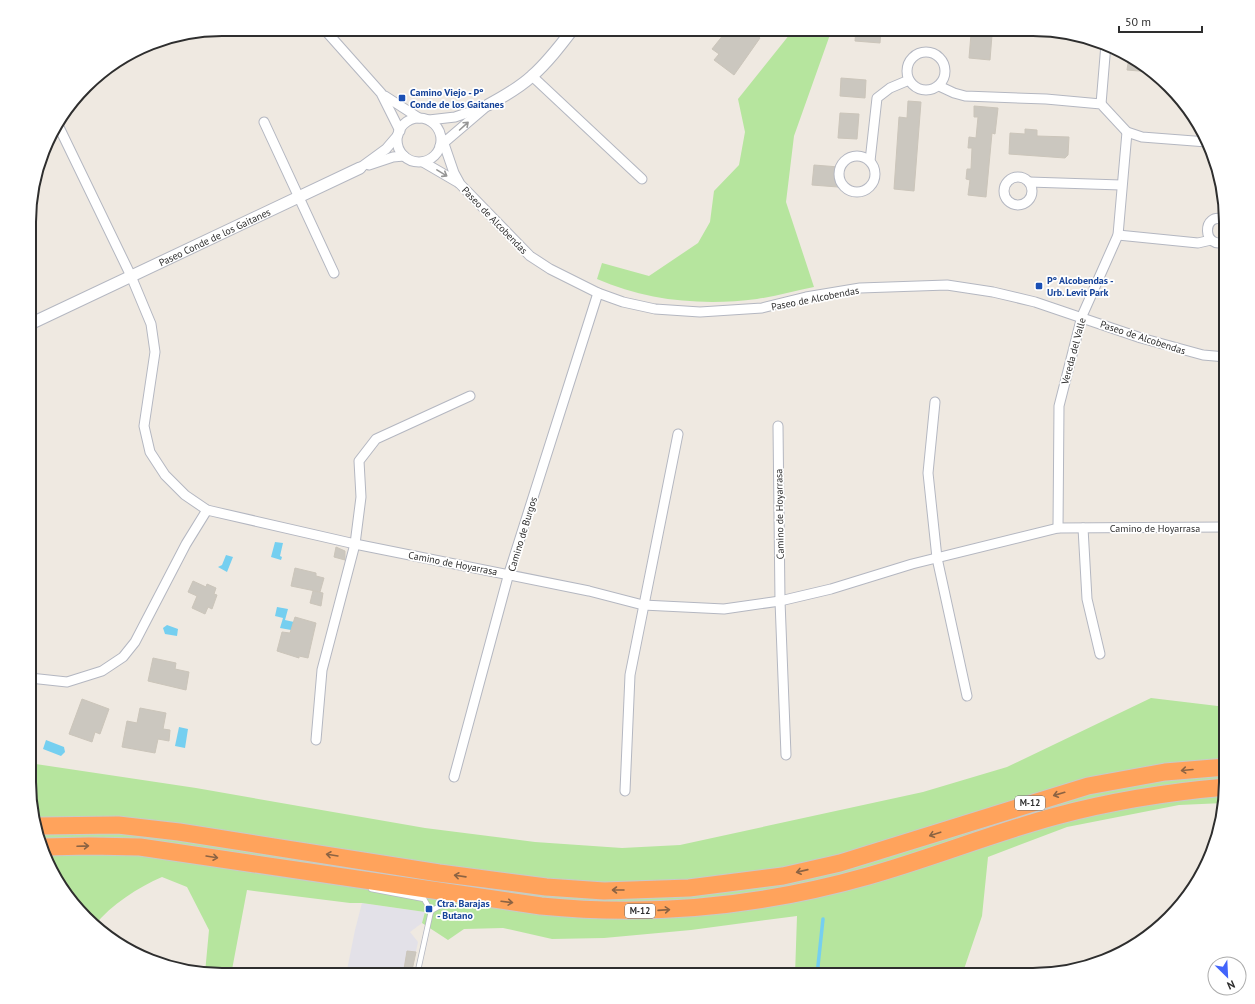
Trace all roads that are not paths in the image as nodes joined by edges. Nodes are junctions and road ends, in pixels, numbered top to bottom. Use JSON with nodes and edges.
{"nodes":[{"id":1,"x":330,"y":36,"type":"edge"},
{"id":2,"x":568,"y":36,"type":"edge"},
{"id":3,"x":1105,"y":51,"type":"edge"},
{"id":4,"x":532,"y":76,"type":"junction"},
{"id":5,"x":909,"y":80,"type":"junction"},
{"id":6,"x":939,"y":86,"type":"junction"},
{"id":7,"x":381,"y":93,"type":"junction"},
{"id":8,"x":1101,"y":104,"type":"junction"},
{"id":9,"x":488,"y":106,"type":"junction"},
{"id":10,"x":419,"y":118,"type":"junction"},
{"id":11,"x":429,"y":120,"type":"junction"},
{"id":12,"x":264,"y":122,"type":"dead end"},
{"id":13,"x":60,"y":130,"type":"edge"},
{"id":14,"x":1128,"y":132,"type":"junction"},
{"id":15,"x":399,"y":133,"type":"junction"},
{"id":16,"x":1201,"y":141,"type":"edge"},
{"id":17,"x":442,"y":143,"type":"junction"},
{"id":18,"x":404,"y":156,"type":"junction"},
{"id":19,"x":870,"y":161,"type":"dead end"},
{"id":20,"x":423,"y":162,"type":"junction"},
{"id":21,"x":360,"y":168,"type":"junction"},
{"id":22,"x":642,"y":179,"type":"dead end"},
{"id":23,"x":1029,"y":182,"type":"dead end"},
{"id":24,"x":460,"y":184,"type":"junction"},
{"id":25,"x":1121,"y":186,"type":"junction"},
{"id":26,"x":299,"y":198,"type":"junction"},
{"id":27,"x":1219,"y":218,"type":"edge"},
{"id":28,"x":1118,"y":235,"type":"junction"},
{"id":29,"x":1211,"y":240,"type":"junction"},
{"id":30,"x":1219,"y":243,"type":"edge"},
{"id":31,"x":334,"y":274,"type":"dead end"},
{"id":32,"x":131,"y":276,"type":"junction"},
{"id":33,"x":598,"y":293,"type":"junction"},
{"id":34,"x":1082,"y":316,"type":"junction"},
{"id":35,"x":36,"y":321,"type":"edge"},
{"id":36,"x":1219,"y":356,"type":"edge"},
{"id":37,"x":470,"y":396,"type":"dead end"},
{"id":38,"x":935,"y":402,"type":"dead end"},
{"id":39,"x":778,"y":426,"type":"dead end"},
{"id":40,"x":678,"y":434,"type":"dead end"},
{"id":41,"x":207,"y":510,"type":"junction"},
{"id":42,"x":1219,"y":527,"type":"edge"},
{"id":43,"x":1058,"y":528,"type":"junction"},
{"id":44,"x":1083,"y":528,"type":"junction"},
{"id":45,"x":355,"y":544,"type":"junction"},
{"id":46,"x":937,"y":558,"type":"junction"},
{"id":47,"x":509,"y":574,"type":"junction"},
{"id":48,"x":780,"y":601,"type":"junction"},
{"id":49,"x":643,"y":605,"type":"junction"},
{"id":50,"x":1100,"y":654,"type":"dead end"},
{"id":51,"x":36,"y":679,"type":"edge"},
{"id":52,"x":967,"y":696,"type":"dead end"},
{"id":53,"x":316,"y":740,"type":"dead end"},
{"id":54,"x":786,"y":755,"type":"dead end"},
{"id":55,"x":1219,"y":768,"type":"edge"},
{"id":56,"x":454,"y":778,"type":"dead end"},
{"id":57,"x":1219,"y":788,"type":"edge"},
{"id":58,"x":625,"y":792,"type":"dead end"},
{"id":59,"x":41,"y":826,"type":"edge"},
{"id":60,"x":48,"y":847,"type":"edge"},
{"id":61,"x":361,"y":885,"type":"junction"},
{"id":62,"x":470,"y":897,"type":"junction"},
{"id":63,"x":431,"y":911,"type":"junction"},
{"id":64,"x":419,"y":968,"type":"edge"}],
"edges":[{"from":1,"to":7,"type":"street"},
{"from":2,"to":4,"type":"street"},
{"from":3,"to":8,"type":"street"},
{"from":4,"to":9,"type":"street"},
{"from":4,"to":22,"type":"street"},
{"from":5,"to":6,"type":"street"},
{"from":5,"to":6,"type":"street"},
{"from":5,"to":19,"type":"street"},
{"from":6,"to":8,"type":"street"},
{"from":7,"to":10,"type":"street"},
{"from":7,"to":15,"type":"street"},
{"from":8,"to":14,"type":"street"},
{"from":9,"to":11,"type":"street"},
{"from":17,"to":9,"type":"street","one_way":true},
{"from":10,"to":11,"type":"street"},
{"from":10,"to":15,"type":"street"},
{"from":11,"to":17,"type":"street"},
{"from":12,"to":26,"type":"street"},
{"from":13,"to":32,"type":"street"},
{"from":14,"to":16,"type":"street"},
{"from":14,"to":25,"type":"street","name":"Vereda del Valle"},
{"from":15,"to":18,"type":"street"},
{"from":15,"to":21,"type":"street","name":"Paseo Conde de los Gaitanes"},
{"from":17,"to":20,"type":"street"},
{"from":17,"to":24,"type":"street","name":"Paseo de Alcobendas"},
{"from":18,"to":20,"type":"street"},
{"from":18,"to":21,"type":"street","name":"Paseo Conde de los Gaitanes"},
{"from":20,"to":24,"type":"street","name":"Paseo de Alcobendas","one_way":true},
{"from":21,"to":26,"type":"street","name":"Paseo Conde de los Gaitanes"},
{"from":23,"to":25,"type":"street"},
{"from":24,"to":33,"type":"street","name":"Paseo de Alcobendas"},
{"from":25,"to":28,"type":"street","name":"Vereda del Valle"},
{"from":26,"to":31,"type":"street"},
{"from":26,"to":32,"type":"street","name":"Paseo Conde de los Gaitanes"},
{"from":27,"to":29,"type":"street"},
{"from":28,"to":29,"type":"street"},
{"from":28,"to":34,"type":"street","name":"Vereda del Valle"},
{"from":29,"to":30,"type":"street"},
{"from":32,"to":35,"type":"street","name":"Paseo Conde de los Gaitanes"},
{"from":32,"to":41,"type":"street","name":"Camino de Hoyarrasa"},
{"from":33,"to":34,"type":"street","name":"Paseo de Alcobendas"},
{"from":33,"to":47,"type":"street","name":"Camino de Burgos"},
{"from":34,"to":36,"type":"street","name":"Paseo de Alcobendas"},
{"from":34,"to":43,"type":"street","name":"Vereda del Valle"},
{"from":37,"to":45,"type":"street"},
{"from":38,"to":46,"type":"street"},
{"from":39,"to":48,"type":"street","name":"Camino de Hoyarrasa"},
{"from":40,"to":49,"type":"street"},
{"from":41,"to":45,"type":"street","name":"Camino de Hoyarrasa"},
{"from":41,"to":51,"type":"street"},
{"from":42,"to":44,"type":"street","name":"Camino de Hoyarrasa"},
{"from":43,"to":44,"type":"street","name":"Camino de Hoyarrasa"},
{"from":43,"to":46,"type":"street","name":"Camino de Hoyarrasa"},
{"from":44,"to":50,"type":"street"},
{"from":45,"to":47,"type":"street","name":"Camino de Hoyarrasa"},
{"from":45,"to":53,"type":"street"},
{"from":46,"to":48,"type":"street","name":"Camino de Hoyarrasa"},
{"from":46,"to":52,"type":"street"},
{"from":47,"to":49,"type":"street","name":"Camino de Hoyarrasa"},
{"from":47,"to":56,"type":"street","name":"Camino de Burgos"},
{"from":48,"to":49,"type":"street","name":"Camino de Hoyarrasa"},
{"from":48,"to":54,"type":"street","name":"Camino de Hoyarrasa"},
{"from":49,"to":58,"type":"street"},
{"from":55,"to":59,"type":"highway","number":"M-12","one_way":true},
{"from":62,"to":57,"type":"highway","number":"M-12","one_way":true},
{"from":60,"to":61,"type":"highway","number":"M-12","one_way":true},
{"from":61,"to":62,"type":"highway","number":"M-12"},
{"from":61,"to":63,"type":"lane"},
{"from":62,"to":63,"type":"lane"},
{"from":63,"to":64,"type":"lane"}]}
